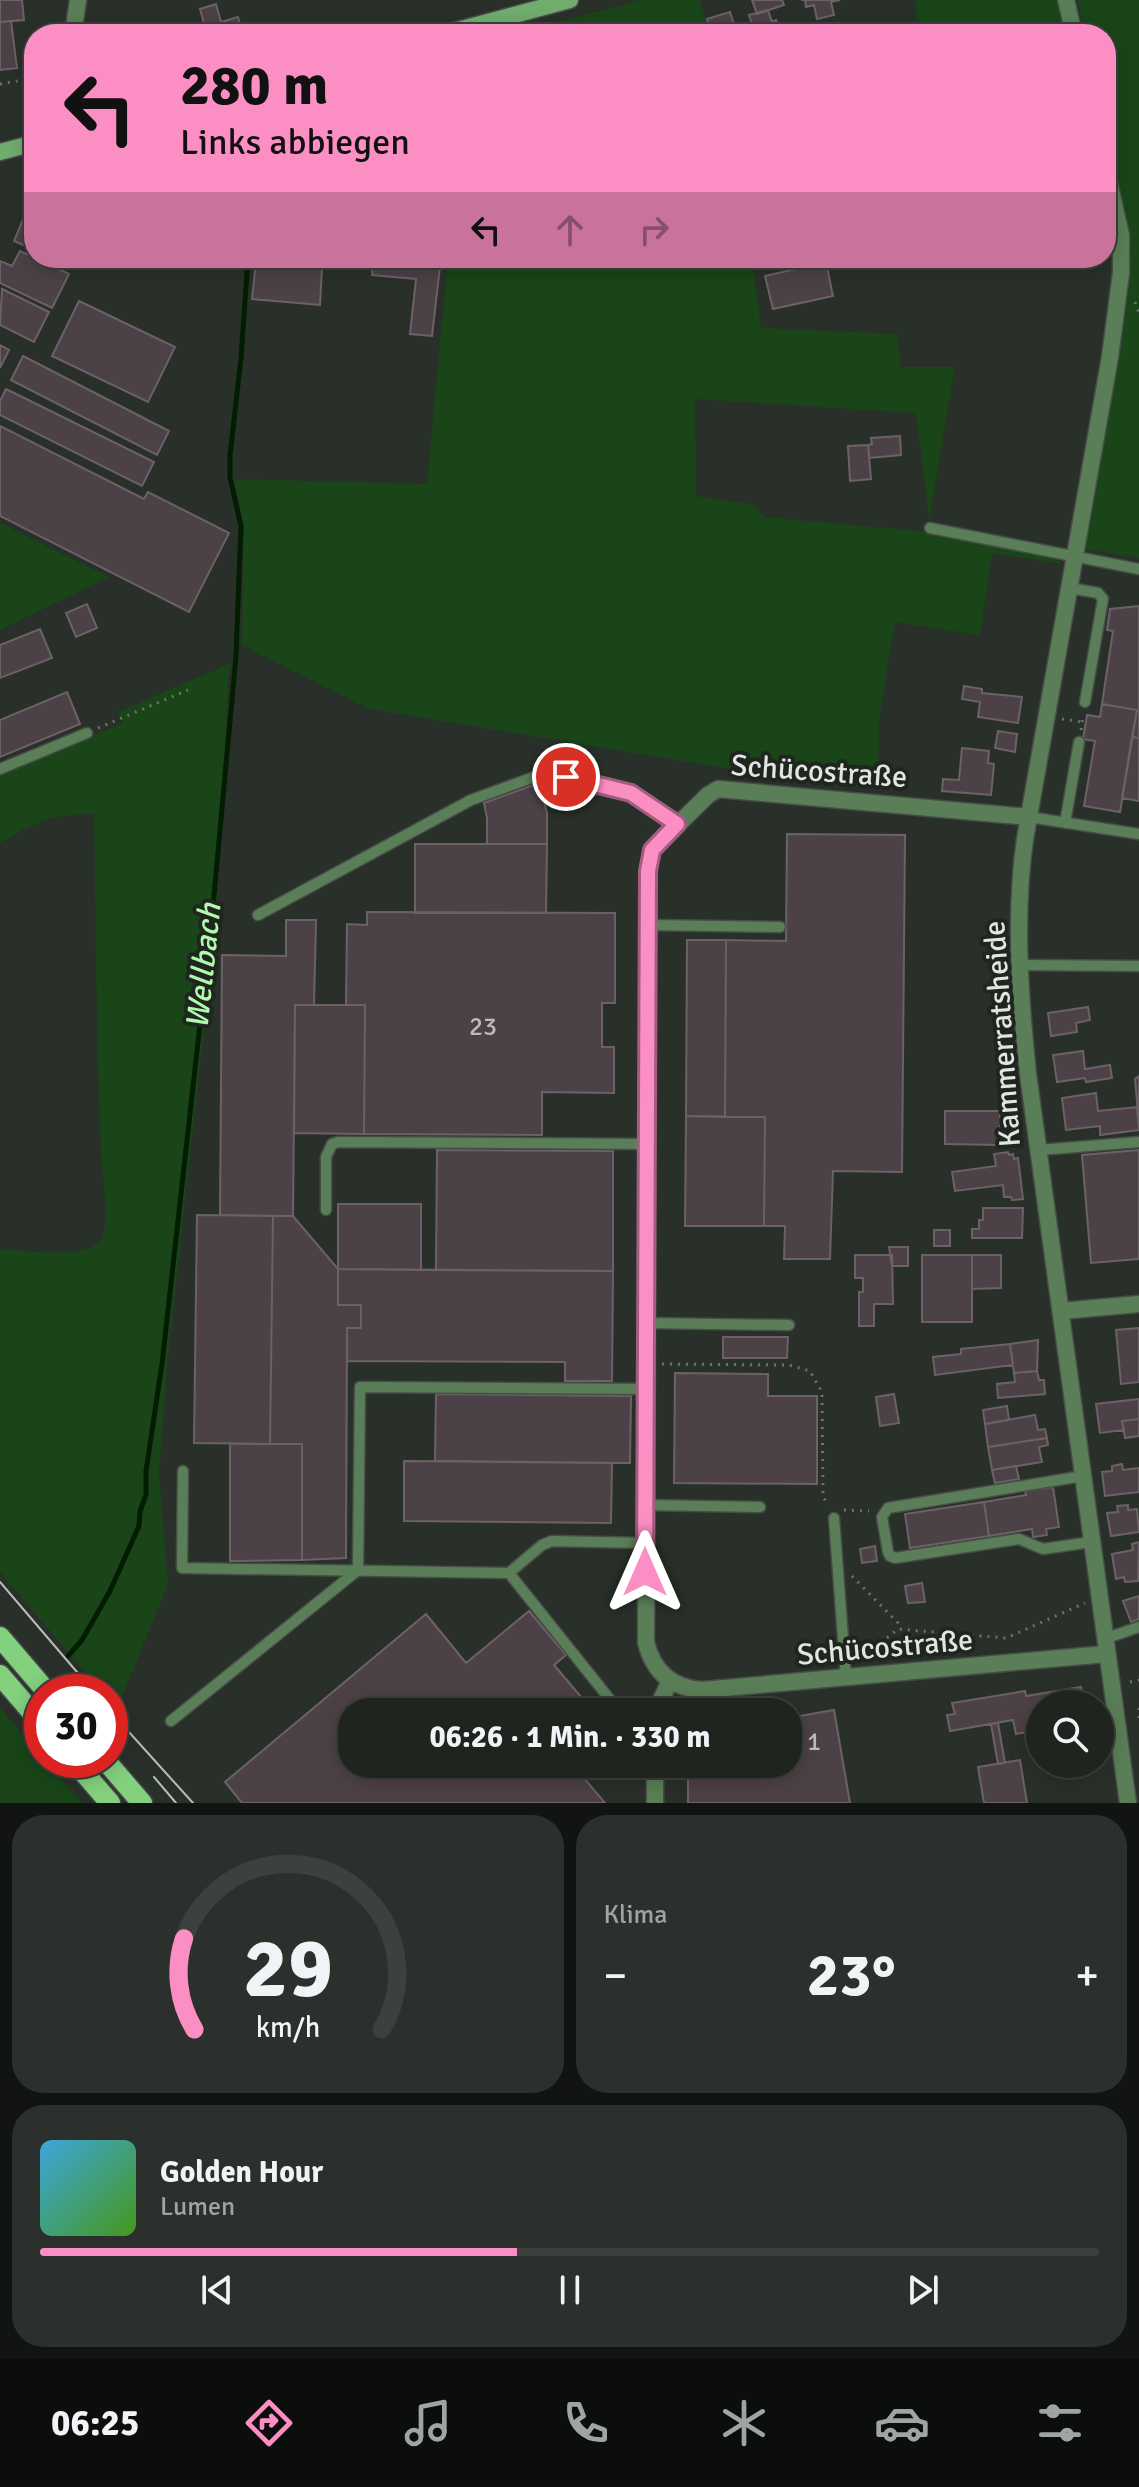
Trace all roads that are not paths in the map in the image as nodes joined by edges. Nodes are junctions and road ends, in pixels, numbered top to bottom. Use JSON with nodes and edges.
{"nodes":[{"id":1,"x":78,"y":0,"type":"edge"},
{"id":2,"x":570,"y":0,"type":"edge"},
{"id":3,"x":1066,"y":0,"type":"edge"},
{"id":4,"x":74,"y":24,"type":"edge"},
{"id":5,"x":480,"y":24,"type":"edge"},
{"id":6,"x":1072,"y":24,"type":"edge"},
{"id":7,"x":24,"y":146,"type":"edge"},
{"id":8,"x":0,"y":152,"type":"edge"},
{"id":9,"x":1116,"y":246,"type":"edge"},
{"id":10,"x":930,"y":528,"type":"dead end"},
{"id":11,"x":1075,"y":558,"type":"junction"},
{"id":12,"x":1139,"y":569,"type":"edge"},
{"id":13,"x":1070,"y":588,"type":"junction"},
{"id":14,"x":1085,"y":702,"type":"road end"},
{"id":15,"x":87,"y":733,"type":"road end"},
{"id":16,"x":1079,"y":742,"type":"road end"},
{"id":17,"x":0,"y":769,"type":"edge"},
{"id":18,"x":1029,"y":817,"type":"junction"},
{"id":19,"x":1065,"y":823,"type":"junction"},
{"id":20,"x":677,"y":824,"type":"junction"},
{"id":21,"x":1139,"y":834,"type":"edge"},
{"id":22,"x":258,"y":915,"type":"dead end"},
{"id":23,"x":648,"y":925,"type":"junction"},
{"id":24,"x":780,"y":927,"type":"dead end"},
{"id":25,"x":1021,"y":965,"type":"junction"},
{"id":26,"x":1139,"y":966,"type":"edge"},
{"id":27,"x":1139,"y":1142,"type":"edge"},
{"id":28,"x":647,"y":1144,"type":"junction"},
{"id":29,"x":1039,"y":1150,"type":"junction"},
{"id":30,"x":326,"y":1210,"type":"dead end"},
{"id":31,"x":1139,"y":1304,"type":"edge"},
{"id":32,"x":1061,"y":1311,"type":"junction"},
{"id":33,"x":647,"y":1323,"type":"junction"},
{"id":34,"x":789,"y":1325,"type":"dead end"},
{"id":35,"x":647,"y":1389,"type":"junction"},
{"id":36,"x":183,"y":1471,"type":"dead end"},
{"id":37,"x":1083,"y":1476,"type":"junction"},
{"id":38,"x":646,"y":1505,"type":"junction"},
{"id":39,"x":760,"y":1507,"type":"dead end"},
{"id":40,"x":834,"y":1518,"type":"road end"},
{"id":41,"x":1091,"y":1542,"type":"junction"},
{"id":42,"x":645,"y":1543,"type":"junction"},
{"id":43,"x":358,"y":1570,"type":"junction"},
{"id":44,"x":509,"y":1573,"type":"junction"},
{"id":45,"x":1139,"y":1627,"type":"edge"},
{"id":46,"x":0,"y":1637,"type":"edge"},
{"id":47,"x":1105,"y":1646,"type":"junction"},
{"id":48,"x":32,"y":1674,"type":"edge"},
{"id":49,"x":0,"y":1675,"type":"edge"},
{"id":50,"x":854,"y":1678,"type":"junction"},
{"id":51,"x":670,"y":1681,"type":"junction"},
{"id":52,"x":609,"y":1698,"type":"edge"},
{"id":53,"x":662,"y":1698,"type":"edge"},
{"id":54,"x":24,"y":1703,"type":"edge"},
{"id":55,"x":171,"y":1721,"type":"dead end"},
{"id":56,"x":88,"y":1778,"type":"edge"},
{"id":57,"x":120,"y":1778,"type":"edge"},
{"id":58,"x":655,"y":1778,"type":"edge"},
{"id":59,"x":110,"y":1803,"type":"edge"},
{"id":60,"x":142,"y":1803,"type":"edge"},
{"id":61,"x":655,"y":1803,"type":"edge"},
{"id":62,"x":1128,"y":1803,"type":"edge"}],
"edges":[{"from":1,"to":4,"type":"street"},
{"from":2,"to":5,"type":"main road"},
{"from":3,"to":6,"type":"street"},
{"from":7,"to":8,"type":"main road"},
{"from":9,"to":11,"type":"street","name":"Kammerratsheide"},
{"from":10,"to":11,"type":"lane"},
{"from":11,"to":12,"type":"lane"},
{"from":11,"to":13,"type":"street","name":"Kammerratsheide"},
{"from":13,"to":14,"type":"lane"},
{"from":13,"to":18,"type":"street","name":"Kammerratsheide"},
{"from":15,"to":17,"type":"lane"},
{"from":16,"to":19,"type":"lane"},
{"from":18,"to":19,"type":"lane"},
{"from":18,"to":20,"type":"street","name":"Schücostraße"},
{"from":18,"to":25,"type":"street","name":"Kammerratsheide"},
{"from":19,"to":21,"type":"lane"},
{"from":20,"to":22,"type":"lane"},
{"from":20,"to":23,"type":"street","name":"Schücostraße"},
{"from":23,"to":24,"type":"lane"},
{"from":23,"to":28,"type":"street","name":"Schücostraße"},
{"from":25,"to":26,"type":"lane"},
{"from":25,"to":29,"type":"street","name":"Kammerratsheide"},
{"from":27,"to":29,"type":"lane"},
{"from":28,"to":30,"type":"lane"},
{"from":28,"to":33,"type":"street","name":"Schücostraße"},
{"from":29,"to":32,"type":"street","name":"Kammerratsheide"},
{"from":31,"to":32,"type":"street"},
{"from":32,"to":37,"type":"street","name":"Kammerratsheide"},
{"from":33,"to":34,"type":"lane"},
{"from":33,"to":35,"type":"street","name":"Schücostraße"},
{"from":35,"to":38,"type":"street","name":"Schücostraße"},
{"from":35,"to":43,"type":"lane"},
{"from":36,"to":43,"type":"lane"},
{"from":37,"to":41,"type":"street","name":"Kammerratsheide"},
{"from":37,"to":41,"type":"lane"},
{"from":38,"to":39,"type":"lane"},
{"from":38,"to":42,"type":"street","name":"Schücostraße"},
{"from":40,"to":50,"type":"lane"},
{"from":41,"to":47,"type":"street","name":"Kammerratsheide"},
{"from":42,"to":44,"type":"lane"},
{"from":42,"to":51,"type":"street","name":"Schücostraße"},
{"from":43,"to":44,"type":"lane"},
{"from":43,"to":55,"type":"lane"},
{"from":44,"to":52,"type":"lane"},
{"from":45,"to":47,"type":"lane"},
{"from":46,"to":48,"type":"main road"},
{"from":47,"to":50,"type":"street","name":"Schücostraße"},
{"from":47,"to":62,"type":"street","name":"Kammerratsheide"},
{"from":49,"to":54,"type":"main road"},
{"from":50,"to":51,"type":"street","name":"Schücostraße"},
{"from":51,"to":53,"type":"street"},
{"from":56,"to":59,"type":"main road"},
{"from":57,"to":60,"type":"main road"},
{"from":58,"to":61,"type":"street"}]}
